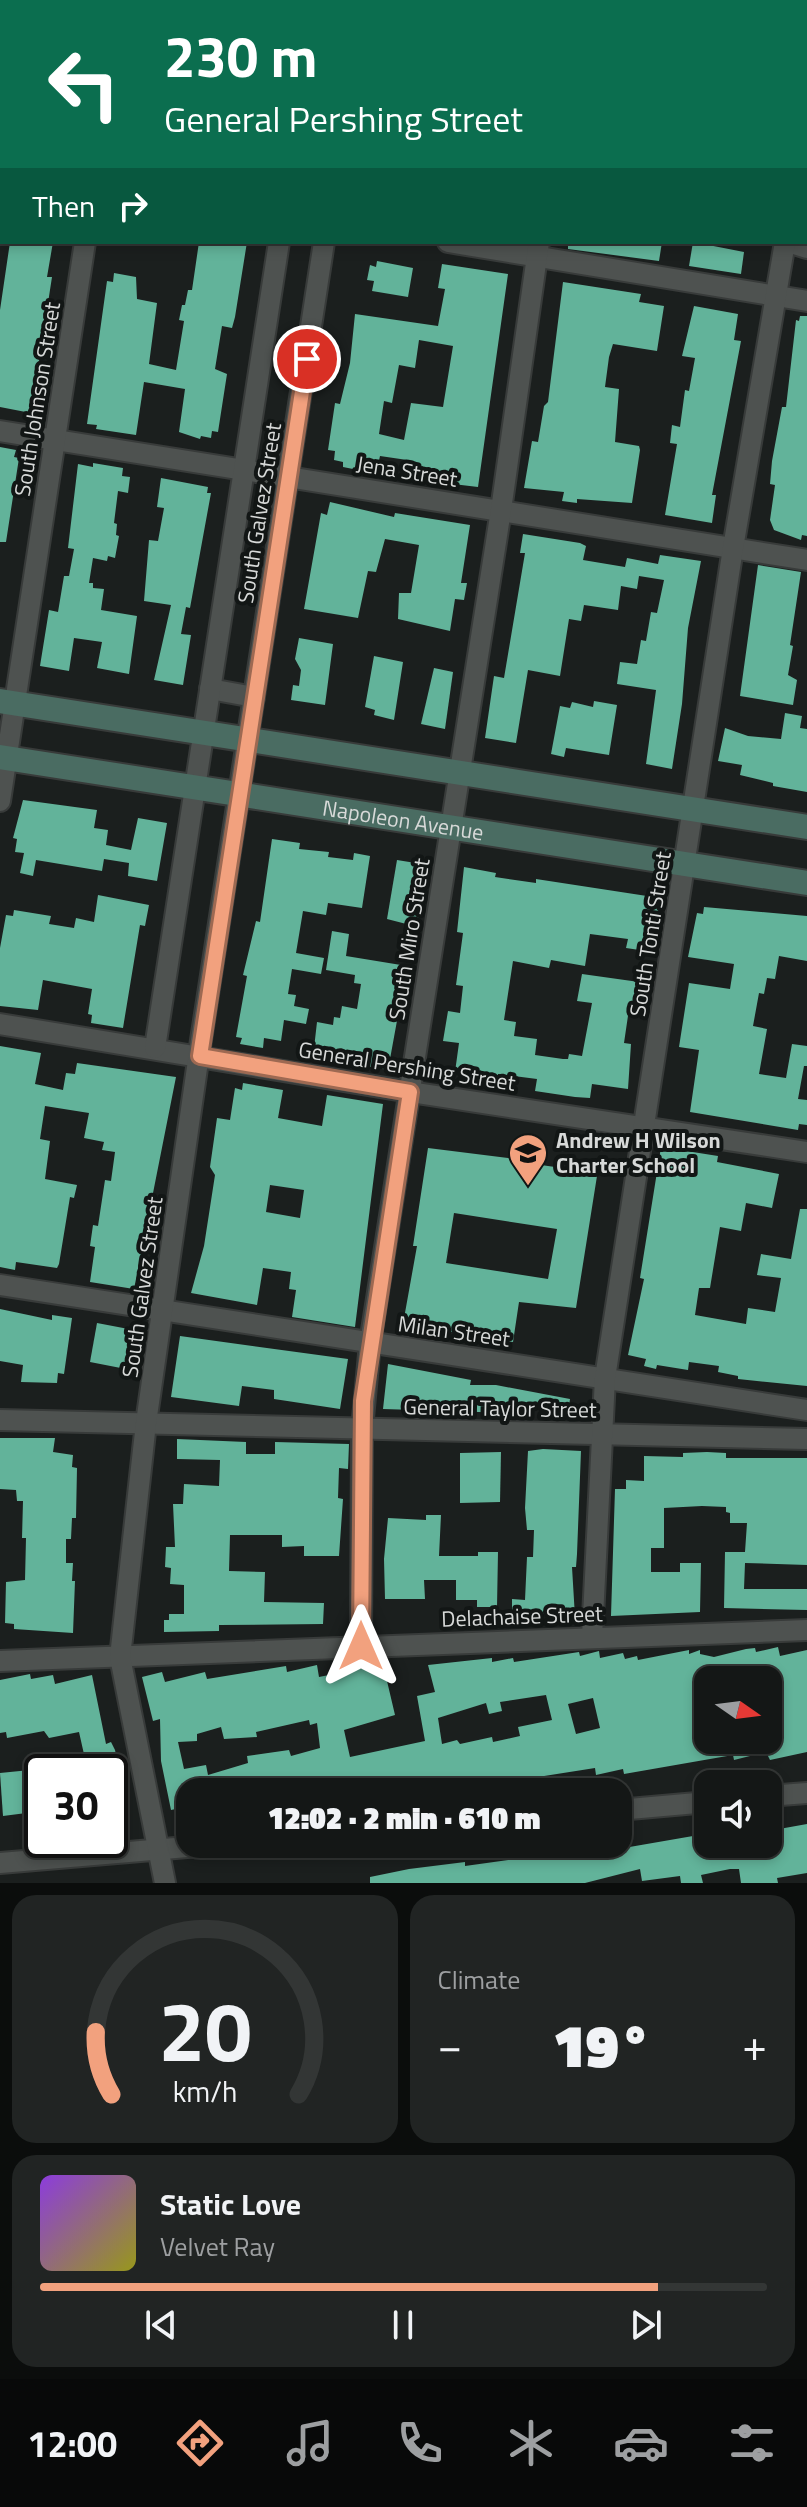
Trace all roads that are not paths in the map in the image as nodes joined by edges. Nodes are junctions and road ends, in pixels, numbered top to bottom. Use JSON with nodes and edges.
{"nodes":[{"id":1,"x":85,"y":244,"type":"edge"},
{"id":2,"x":279,"y":244,"type":"edge"},
{"id":3,"x":324,"y":244,"type":"edge"},
{"id":4,"x":474,"y":244,"type":"edge"},
{"id":5,"x":786,"y":244,"type":"edge"},
{"id":6,"x":538,"y":249,"type":"edge"},
{"id":7,"x":775,"y":297,"type":"junction"},
{"id":8,"x":807,"y":301,"type":"edge"},
{"id":9,"x":0,"y":431,"type":"edge"},
{"id":10,"x":56,"y":439,"type":"junction"},
{"id":11,"x":245,"y":469,"type":"junction"},
{"id":12,"x":290,"y":476,"type":"junction"},
{"id":13,"x":501,"y":510,"type":"junction"},
{"id":14,"x":733,"y":548,"type":"junction"},
{"id":15,"x":807,"y":560,"type":"edge"},
{"id":16,"x":210,"y":689,"type":"junction"},
{"id":17,"x":254,"y":697,"type":"junction"},
{"id":18,"x":7,"y":702,"type":"edge"},
{"id":19,"x":203,"y":733,"type":"junction"},
{"id":20,"x":247,"y":740,"type":"junction"},
{"id":21,"x":3,"y":757,"type":"edge"},
{"id":22,"x":460,"y":773,"type":"junction"},
{"id":23,"x":194,"y":787,"type":"junction"},
{"id":24,"x":239,"y":794,"type":"junction"},
{"id":25,"x":0,"y":801,"type":"edge"},
{"id":26,"x":692,"y":810,"type":"junction"},
{"id":27,"x":807,"y":827,"type":"edge"},
{"id":28,"x":451,"y":828,"type":"junction"},
{"id":29,"x":686,"y":864,"type":"junction"},
{"id":30,"x":807,"y":883,"type":"edge"},
{"id":31,"x":0,"y":1024,"type":"edge"},
{"id":32,"x":155,"y":1048,"type":"junction"},
{"id":33,"x":200,"y":1056,"type":"junction"},
{"id":34,"x":410,"y":1092,"type":"junction"},
{"id":35,"x":643,"y":1127,"type":"junction"},
{"id":36,"x":807,"y":1152,"type":"edge"},
{"id":37,"x":0,"y":1285,"type":"edge"},
{"id":38,"x":162,"y":1311,"type":"junction"},
{"id":39,"x":370,"y":1343,"type":"junction"},
{"id":40,"x":605,"y":1378,"type":"junction"},
{"id":41,"x":807,"y":1410,"type":"edge"},
{"id":42,"x":0,"y":1420,"type":"edge"},
{"id":43,"x":146,"y":1423,"type":"junction"},
{"id":44,"x":362,"y":1429,"type":"junction"},
{"id":45,"x":600,"y":1434,"type":"junction"},
{"id":46,"x":807,"y":1439,"type":"edge"},
{"id":47,"x":807,"y":1630,"type":"edge"},
{"id":48,"x":592,"y":1637,"type":"junction"},
{"id":49,"x":361,"y":1646,"type":"junction"},
{"id":50,"x":120,"y":1657,"type":"junction"},
{"id":51,"x":0,"y":1661,"type":"edge"},
{"id":52,"x":807,"y":1793,"type":"edge"},
{"id":53,"x":782,"y":1795,"type":"edge"},
{"id":54,"x":694,"y":1803,"type":"edge"},
{"id":55,"x":632,"y":1809,"type":"edge"},
{"id":56,"x":176,"y":1848,"type":"edge"},
{"id":57,"x":158,"y":1850,"type":"junction"},
{"id":58,"x":0,"y":1863,"type":"edge"},
{"id":59,"x":165,"y":1883,"type":"edge"}],
"edges":[{"from":1,"to":10,"type":"street","name":"South Johnson Street"},
{"from":2,"to":11,"type":"street","name":"South Galvez Street"},
{"from":3,"to":12,"type":"street","name":"South Galvez Street"},
{"from":4,"to":6,"type":"street"},
{"from":5,"to":7,"type":"street","name":"South Tonti Street"},
{"from":6,"to":7,"type":"street"},
{"from":6,"to":13,"type":"street","name":"South Miro Street"},
{"from":7,"to":8,"type":"street"},
{"from":7,"to":14,"type":"street","name":"South Tonti Street"},
{"from":9,"to":10,"type":"street","name":"Jena Street"},
{"from":10,"to":11,"type":"street","name":"Jena Street"},
{"from":10,"to":18,"type":"street","name":"South Johnson Street"},
{"from":11,"to":12,"type":"street","name":"Jena Street"},
{"from":11,"to":16,"type":"street","name":"South Galvez Street"},
{"from":12,"to":13,"type":"street","name":"Jena Street"},
{"from":12,"to":17,"type":"street","name":"South Galvez Street"},
{"from":13,"to":14,"type":"street","name":"Jena Street"},
{"from":13,"to":22,"type":"street","name":"South Miro Street"},
{"from":14,"to":15,"type":"street","name":"Jena Street"},
{"from":14,"to":26,"type":"street","name":"South Tonti Street"},
{"from":16,"to":17,"type":"street"},
{"from":16,"to":19,"type":"street","name":"South Galvez Street"},
{"from":17,"to":20,"type":"street","name":"South Galvez Street"},
{"from":18,"to":19,"type":"main road"},
{"from":18,"to":21,"type":"street","name":"South Johnson Street"},
{"from":19,"to":20,"type":"main road"},
{"from":19,"to":23,"type":"street","name":"South Galvez Street"},
{"from":20,"to":22,"type":"main road"},
{"from":20,"to":24,"type":"street","name":"South Galvez Street"},
{"from":21,"to":23,"type":"main road","name":"Napoleon Avenue"},
{"from":21,"to":25,"type":"street","name":"South Johnson Street"},
{"from":22,"to":26,"type":"main road"},
{"from":22,"to":28,"type":"street","name":"South Miro Street"},
{"from":23,"to":24,"type":"main road","name":"Napoleon Avenue"},
{"from":23,"to":32,"type":"street","name":"South Galvez Street"},
{"from":24,"to":28,"type":"main road","name":"Napoleon Avenue"},
{"from":24,"to":33,"type":"street","name":"South Galvez Street"},
{"from":26,"to":27,"type":"main road"},
{"from":26,"to":29,"type":"street","name":"South Tonti Street"},
{"from":28,"to":29,"type":"main road","name":"Napoleon Avenue"},
{"from":28,"to":34,"type":"street","name":"South Miro Street"},
{"from":29,"to":30,"type":"main road","name":"Napoleon Avenue"},
{"from":29,"to":35,"type":"street","name":"South Tonti Street"},
{"from":31,"to":32,"type":"street","name":"General Pershing Street"},
{"from":32,"to":33,"type":"street","name":"General Pershing Street"},
{"from":33,"to":34,"type":"street","name":"General Pershing Street"},
{"from":33,"to":38,"type":"street","name":"South Galvez Street"},
{"from":34,"to":35,"type":"street","name":"General Pershing Street"},
{"from":34,"to":39,"type":"street","name":"South Miro Street"},
{"from":35,"to":36,"type":"street","name":"General Pershing Street"},
{"from":35,"to":40,"type":"street","name":"South Tonti Street"},
{"from":37,"to":38,"type":"street","name":"Milan Street"},
{"from":38,"to":39,"type":"street","name":"Milan Street"},
{"from":38,"to":43,"type":"street","name":"South Galvez Street"},
{"from":39,"to":40,"type":"street","name":"Milan Street"},
{"from":39,"to":44,"type":"street","name":"South Miro Street"},
{"from":40,"to":41,"type":"street","name":"Milan Street"},
{"from":40,"to":45,"type":"street","name":"South Tonti Street"},
{"from":42,"to":43,"type":"street","name":"General Taylor Street"},
{"from":43,"to":44,"type":"street","name":"General Taylor Street"},
{"from":43,"to":50,"type":"street","name":"South Galvez Street"},
{"from":44,"to":45,"type":"street","name":"General Taylor Street"},
{"from":44,"to":49,"type":"street","name":"South Miro Street"},
{"from":45,"to":46,"type":"street","name":"General Taylor Street"},
{"from":45,"to":48,"type":"street","name":"South Tonti Street"},
{"from":47,"to":48,"type":"street","name":"Delachaise Street"},
{"from":48,"to":49,"type":"street","name":"Delachaise Street"},
{"from":49,"to":50,"type":"street","name":"Delachaise Street"},
{"from":50,"to":51,"type":"street","name":"Delachaise Street"},
{"from":50,"to":57,"type":"street","name":"South Galvez Street"},
{"from":52,"to":53,"type":"street"},
{"from":54,"to":55,"type":"street"},
{"from":56,"to":57,"type":"street"},
{"from":57,"to":58,"type":"street"},
{"from":57,"to":59,"type":"street","name":"South Galvez Street"}]}
